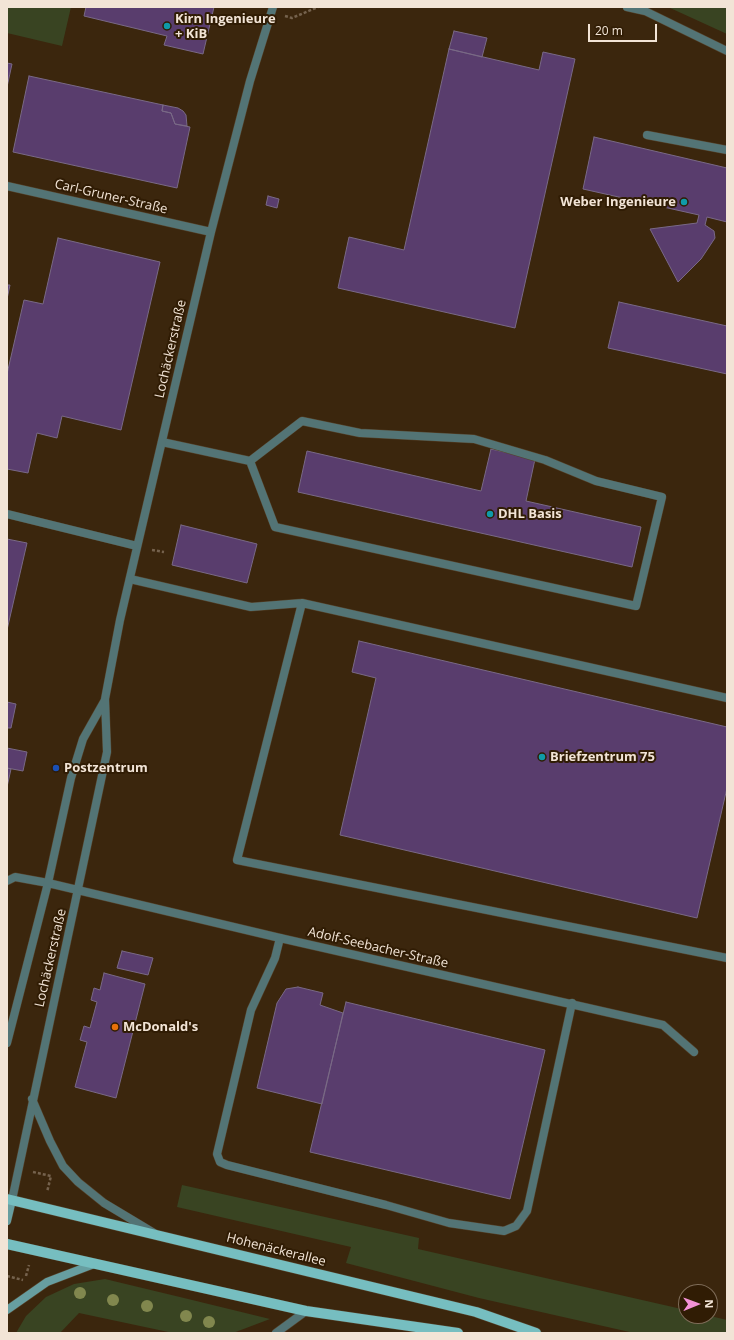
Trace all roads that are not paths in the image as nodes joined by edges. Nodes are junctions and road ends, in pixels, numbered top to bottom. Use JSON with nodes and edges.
{"nodes":[{"id":1,"x":273,"y":7,"type":"edge"},
{"id":2,"x":626,"y":7,"type":"edge"},
{"id":3,"x":727,"y":52,"type":"edge"},
{"id":4,"x":647,"y":135,"type":"dead end"},
{"id":5,"x":727,"y":150,"type":"edge"},
{"id":6,"x":7,"y":186,"type":"edge"},
{"id":7,"x":210,"y":232,"type":"junction"},
{"id":8,"x":162,"y":442,"type":"junction"},
{"id":9,"x":250,"y":461,"type":"junction"},
{"id":10,"x":7,"y":514,"type":"edge"},
{"id":11,"x":137,"y":546,"type":"junction"},
{"id":12,"x":130,"y":579,"type":"junction"},
{"id":13,"x":302,"y":603,"type":"junction"},
{"id":14,"x":727,"y":698,"type":"edge"},
{"id":15,"x":105,"y":699,"type":"junction"},
{"id":16,"x":7,"y":881,"type":"edge"},
{"id":17,"x":48,"y":883,"type":"junction"},
{"id":18,"x":78,"y":890,"type":"junction"},
{"id":19,"x":280,"y":938,"type":"junction"},
{"id":20,"x":727,"y":958,"type":"edge"},
{"id":21,"x":572,"y":1003,"type":"junction"},
{"id":22,"x":7,"y":1043,"type":"edge"},
{"id":23,"x":694,"y":1052,"type":"dead end"},
{"id":24,"x":32,"y":1099,"type":"junction"},
{"id":25,"x":10,"y":1200,"type":"edge"},
{"id":26,"x":7,"y":1221,"type":"edge"},
{"id":27,"x":158,"y":1235,"type":"junction"},
{"id":28,"x":7,"y":1244,"type":"edge"},
{"id":29,"x":94,"y":1264,"type":"junction"},
{"id":30,"x":7,"y":1310,"type":"edge"},
{"id":31,"x":306,"y":1311,"type":"junction"},
{"id":32,"x":276,"y":1333,"type":"edge"},
{"id":33,"x":458,"y":1333,"type":"edge"},
{"id":34,"x":536,"y":1333,"type":"edge"}],
"edges":[{"from":1,"to":7,"type":"street","name":"Lochäckerstraße"},
{"from":2,"to":3,"type":"street"},
{"from":4,"to":5,"type":"street"},
{"from":6,"to":7,"type":"street","name":"Carl-Gruner-Straße"},
{"from":7,"to":8,"type":"street","name":"Lochäckerstraße"},
{"from":8,"to":9,"type":"street"},
{"from":8,"to":11,"type":"street","name":"Lochäckerstraße"},
{"from":9,"to":9,"type":"street"},
{"from":10,"to":11,"type":"street"},
{"from":11,"to":12,"type":"street","name":"Lochäckerstraße"},
{"from":12,"to":13,"type":"street"},
{"from":12,"to":15,"type":"street","name":"Lochäckerstraße"},
{"from":13,"to":14,"type":"street"},
{"from":13,"to":20,"type":"street"},
{"from":15,"to":17,"type":"street","name":"Lochäckerstraße"},
{"from":15,"to":18,"type":"street","name":"Lochäckerstraße"},
{"from":16,"to":17,"type":"street"},
{"from":17,"to":18,"type":"street","name":"Adolf-Seebacher-Straße"},
{"from":17,"to":22,"type":"street","name":"Lochäckerstraße"},
{"from":18,"to":19,"type":"street","name":"Adolf-Seebacher-Straße"},
{"from":18,"to":24,"type":"street","name":"Lochäckerstraße"},
{"from":19,"to":21,"type":"street","name":"Adolf-Seebacher-Straße"},
{"from":19,"to":21,"type":"street"},
{"from":21,"to":23,"type":"street","name":"Adolf-Seebacher-Straße"},
{"from":24,"to":25,"type":"street","name":"Lochäckerstraße"},
{"from":24,"to":27,"type":"street"},
{"from":25,"to":26,"type":"street","name":"Lochäckerstraße"},
{"from":25,"to":27,"type":"main road","name":"Hohenäckerallee"},
{"from":27,"to":34,"type":"main road","name":"Hohenäckerallee"},
{"from":28,"to":29,"type":"main road"},
{"from":29,"to":30,"type":"street"},
{"from":29,"to":31,"type":"main road"},
{"from":31,"to":32,"type":"street"},
{"from":31,"to":33,"type":"main road"}]}
